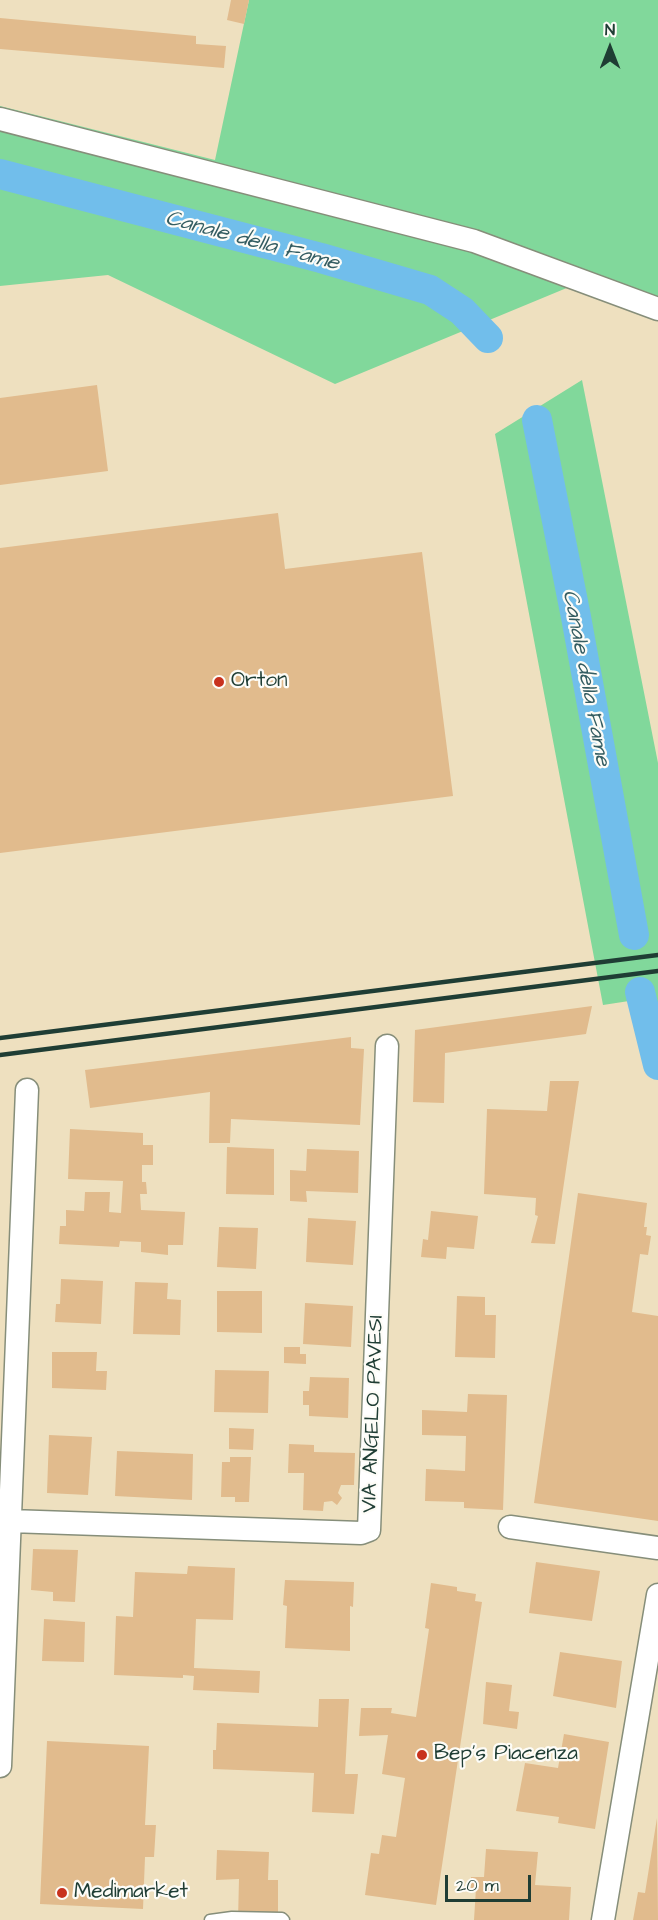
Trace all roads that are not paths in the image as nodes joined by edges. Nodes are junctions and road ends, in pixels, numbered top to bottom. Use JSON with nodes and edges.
{"nodes":[{"id":1,"x":0,"y":119,"type":"edge"},
{"id":2,"x":658,"y":309,"type":"edge"},
{"id":3,"x":387,"y":1046,"type":"dead end"},
{"id":4,"x":27,"y":1090,"type":"dead end"},
{"id":5,"x":10,"y":1521,"type":"junction"},
{"id":6,"x":510,"y":1527,"type":"dead end"},
{"id":7,"x":658,"y":1548,"type":"edge"},
{"id":8,"x":658,"y":1595,"type":"edge"},
{"id":9,"x":0,"y":1766,"type":"edge"},
{"id":10,"x":210,"y":1920,"type":"edge"},
{"id":11,"x":284,"y":1920,"type":"edge"},
{"id":12,"x":603,"y":1920,"type":"edge"}],
"edges":[{"from":1,"to":2,"type":"street"},
{"from":3,"to":5,"type":"street","name":"VIA ANGELO PAVESI"},
{"from":4,"to":5,"type":"street"},
{"from":5,"to":9,"type":"street"},
{"from":6,"to":7,"type":"street"},
{"from":8,"to":12,"type":"street"},
{"from":10,"to":11,"type":"lane"}]}
